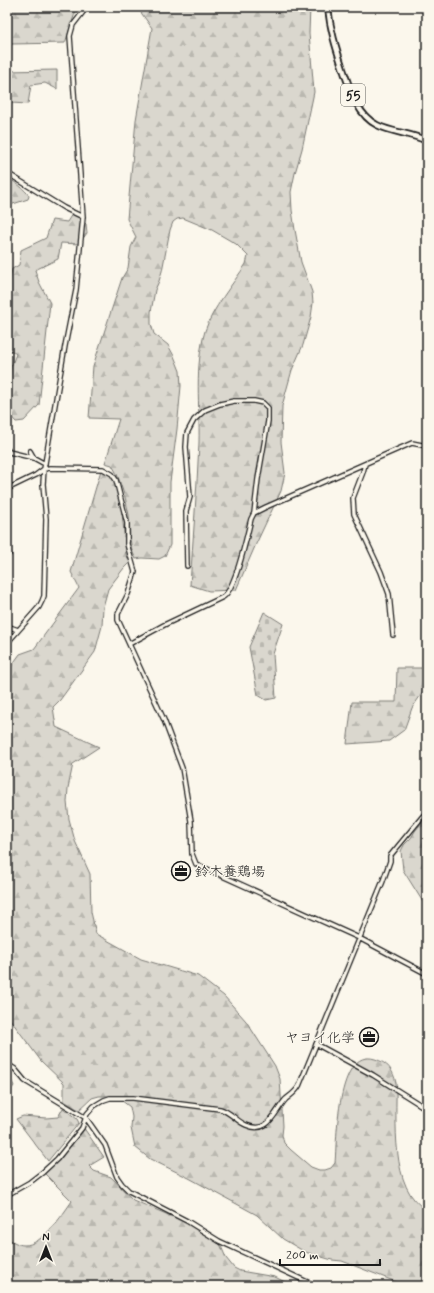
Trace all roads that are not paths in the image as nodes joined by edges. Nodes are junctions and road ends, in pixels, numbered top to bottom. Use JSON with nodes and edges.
{"nodes":[{"id":1,"x":87,"y":7,"type":"edge"},
{"id":2,"x":328,"y":7,"type":"edge"},
{"id":3,"x":427,"y":141,"type":"edge"},
{"id":4,"x":7,"y":173,"type":"edge"},
{"id":5,"x":83,"y":217,"type":"junction"},
{"id":6,"x":427,"y":446,"type":"edge"},
{"id":7,"x":30,"y":451,"type":"dead end"},
{"id":8,"x":8,"y":452,"type":"edge"},
{"id":9,"x":34,"y":458,"type":"junction"},
{"id":10,"x":45,"y":464,"type":"junction"},
{"id":11,"x":365,"y":464,"type":"junction"},
{"id":12,"x":44,"y":469,"type":"junction"},
{"id":13,"x":7,"y":489,"type":"edge"},
{"id":14,"x":254,"y":514,"type":"junction"},
{"id":15,"x":187,"y":566,"type":"dead end"},
{"id":16,"x":7,"y":626,"type":"edge"},
{"id":17,"x":18,"y":630,"type":"junction"},
{"id":18,"x":394,"y":635,"type":"dead end"},
{"id":19,"x":7,"y":643,"type":"edge"},
{"id":20,"x":129,"y":644,"type":"junction"},
{"id":21,"x":427,"y":811,"type":"edge"},
{"id":22,"x":359,"y":938,"type":"junction"},
{"id":23,"x":427,"y":974,"type":"edge"},
{"id":24,"x":316,"y":1044,"type":"junction"},
{"id":25,"x":7,"y":1064,"type":"edge"},
{"id":26,"x":427,"y":1109,"type":"edge"},
{"id":27,"x":86,"y":1118,"type":"junction"},
{"id":28,"x":7,"y":1195,"type":"edge"},
{"id":29,"x":316,"y":1286,"type":"edge"}],
"edges":[{"from":1,"to":5,"type":"street"},
{"from":2,"to":3,"type":"main road","number":"55"},
{"from":4,"to":5,"type":"street"},
{"from":5,"to":10,"type":"street"},
{"from":6,"to":11,"type":"street"},
{"from":7,"to":9,"type":"street"},
{"from":8,"to":9,"type":"street"},
{"from":9,"to":10,"type":"street"},
{"from":10,"to":12,"type":"street"},
{"from":11,"to":14,"type":"street"},
{"from":11,"to":18,"type":"street"},
{"from":12,"to":13,"type":"street"},
{"from":12,"to":17,"type":"street"},
{"from":12,"to":20,"type":"street"},
{"from":14,"to":15,"type":"street"},
{"from":14,"to":20,"type":"street"},
{"from":16,"to":17,"type":"street"},
{"from":17,"to":19,"type":"street"},
{"from":20,"to":22,"type":"street"},
{"from":21,"to":22,"type":"street"},
{"from":22,"to":23,"type":"street"},
{"from":22,"to":24,"type":"street"},
{"from":24,"to":26,"type":"street"},
{"from":24,"to":27,"type":"street"},
{"from":25,"to":27,"type":"street"},
{"from":27,"to":28,"type":"street"},
{"from":27,"to":29,"type":"street"}]}
